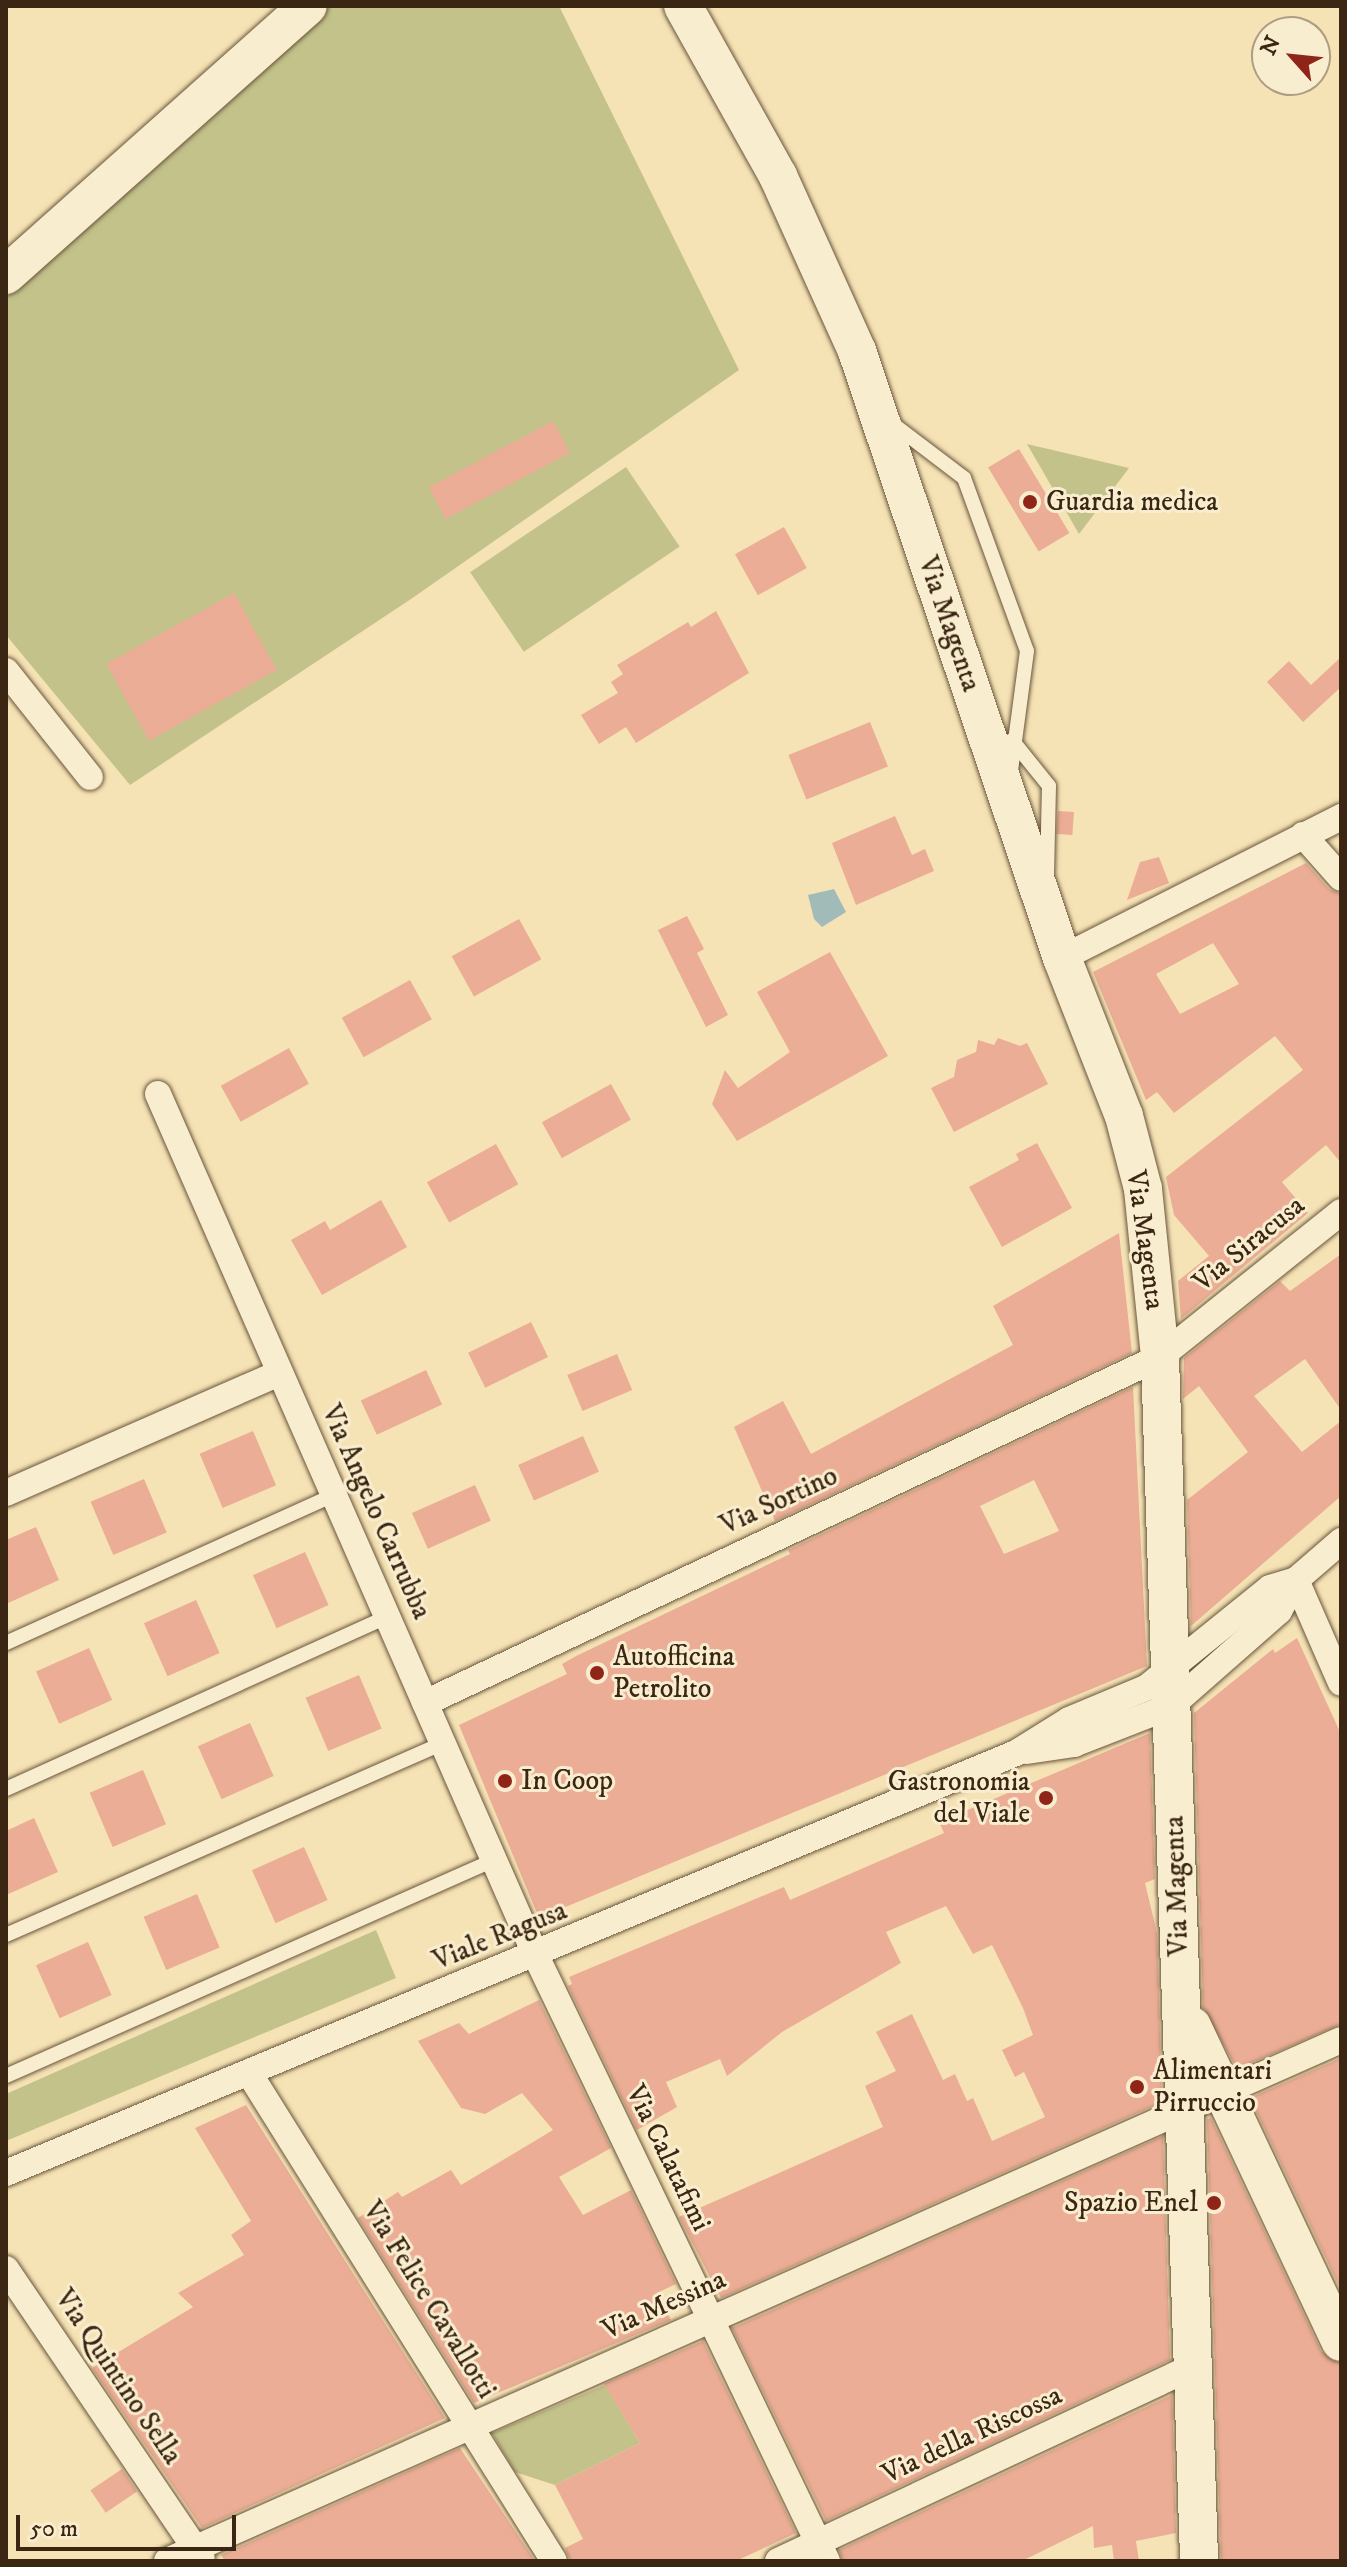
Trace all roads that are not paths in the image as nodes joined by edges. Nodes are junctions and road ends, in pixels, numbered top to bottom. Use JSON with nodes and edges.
{"nodes":[{"id":1,"x":308,"y":6,"type":"edge"},
{"id":2,"x":683,"y":6,"type":"edge"},
{"id":3,"x":6,"y":275,"type":"edge"},
{"id":4,"x":877,"y":412,"type":"junction"},
{"id":5,"x":6,"y":671,"type":"edge"},
{"id":6,"x":970,"y":688,"type":"junction"},
{"id":7,"x":1014,"y":743,"type":"junction"},
{"id":8,"x":90,"y":777,"type":"dead end"},
{"id":9,"x":1008,"y":799,"type":"junction"},
{"id":10,"x":1341,"y":817,"type":"edge"},
{"id":11,"x":1303,"y":835,"type":"junction"},
{"id":12,"x":1341,"y":878,"type":"edge"},
{"id":13,"x":1044,"y":906,"type":"junction"},
{"id":14,"x":1062,"y":958,"type":"junction"},
{"id":15,"x":158,"y":1094,"type":"dead end"},
{"id":16,"x":1341,"y":1212,"type":"edge"},
{"id":17,"x":1160,"y":1357,"type":"junction"},
{"id":18,"x":280,"y":1373,"type":"junction"},
{"id":19,"x":6,"y":1493,"type":"edge"},
{"id":20,"x":334,"y":1495,"type":"junction"},
{"id":21,"x":1341,"y":1541,"type":"edge"},
{"id":22,"x":1296,"y":1580,"type":"junction"},
{"id":23,"x":387,"y":1617,"type":"junction"},
{"id":24,"x":6,"y":1643,"type":"edge"},
{"id":25,"x":1341,"y":1683,"type":"edge"},
{"id":26,"x":1170,"y":1689,"type":"junction"},
{"id":27,"x":425,"y":1703,"type":"junction"},
{"id":28,"x":443,"y":1743,"type":"junction"},
{"id":29,"x":6,"y":1789,"type":"edge"},
{"id":30,"x":494,"y":1860,"type":"junction"},
{"id":31,"x":6,"y":1935,"type":"edge"},
{"id":32,"x":536,"y":1956,"type":"junction"},
{"id":33,"x":1181,"y":2001,"type":"junction"},
{"id":34,"x":1341,"y":2040,"type":"edge"},
{"id":35,"x":249,"y":2073,"type":"junction"},
{"id":36,"x":6,"y":2076,"type":"edge"},
{"id":37,"x":1221,"y":2094,"type":"junction"},
{"id":38,"x":1187,"y":2109,"type":"junction"},
{"id":39,"x":6,"y":2173,"type":"edge"},
{"id":40,"x":6,"y":2269,"type":"edge"},
{"id":41,"x":711,"y":2319,"type":"junction"},
{"id":42,"x":1341,"y":2342,"type":"edge"},
{"id":43,"x":1193,"y":2367,"type":"junction"},
{"id":44,"x":470,"y":2426,"type":"junction"},
{"id":45,"x":822,"y":2552,"type":"edge"},
{"id":46,"x":199,"y":2554,"type":"edge"},
{"id":47,"x":167,"y":2561,"type":"edge"},
{"id":48,"x":554,"y":2561,"type":"edge"},
{"id":49,"x":778,"y":2561,"type":"edge"},
{"id":50,"x":1199,"y":2561,"type":"edge"}],
"edges":[{"from":1,"to":3,"type":"street"},
{"from":2,"to":4,"type":"street","name":"Via Magenta"},
{"from":4,"to":6,"type":"street","name":"Via Magenta"},
{"from":4,"to":7,"type":"lane"},
{"from":5,"to":8,"type":"street"},
{"from":6,"to":7,"type":"lane"},
{"from":6,"to":9,"type":"street","name":"Via Magenta"},
{"from":7,"to":9,"type":"lane"},
{"from":7,"to":13,"type":"lane"},
{"from":9,"to":13,"type":"street","name":"Via Magenta"},
{"from":10,"to":11,"type":"street"},
{"from":11,"to":12,"type":"street"},
{"from":11,"to":14,"type":"street"},
{"from":13,"to":14,"type":"street","name":"Via Magenta"},
{"from":14,"to":17,"type":"street","name":"Via Magenta"},
{"from":15,"to":18,"type":"street","name":"Via Angelo Carrubba"},
{"from":16,"to":17,"type":"street","name":"Via Siracusa"},
{"from":17,"to":26,"type":"street","name":"Via Magenta"},
{"from":17,"to":27,"type":"street","name":"Via Sortino"},
{"from":18,"to":19,"type":"street"},
{"from":18,"to":20,"type":"street","name":"Via Angelo Carrubba"},
{"from":20,"to":23,"type":"street","name":"Via Angelo Carrubba"},
{"from":20,"to":24,"type":"lane"},
{"from":21,"to":22,"type":"street","name":"Viale Ragusa"},
{"from":22,"to":25,"type":"street"},
{"from":22,"to":26,"type":"street","name":"Viale Ragusa"},
{"from":23,"to":27,"type":"street","name":"Via Angelo Carrubba"},
{"from":23,"to":29,"type":"lane"},
{"from":26,"to":32,"type":"street","name":"Viale Ragusa"},
{"from":26,"to":33,"type":"street","name":"Via Magenta"},
{"from":27,"to":28,"type":"street","name":"Via Angelo Carrubba"},
{"from":28,"to":30,"type":"street","name":"Via Angelo Carrubba"},
{"from":28,"to":31,"type":"lane"},
{"from":30,"to":32,"type":"street","name":"Via Angelo Carrubba"},
{"from":30,"to":36,"type":"lane"},
{"from":32,"to":35,"type":"street","name":"Viale Ragusa"},
{"from":32,"to":41,"type":"street","name":"Via Calatafimi"},
{"from":33,"to":37,"type":"street"},
{"from":33,"to":38,"type":"street","name":"Via Magenta"},
{"from":34,"to":37,"type":"street","name":"Via Messina"},
{"from":35,"to":39,"type":"street","name":"Viale Ragusa"},
{"from":35,"to":44,"type":"street","name":"Via Felice Cavallotti"},
{"from":37,"to":38,"type":"street","name":"Via Messina"},
{"from":37,"to":42,"type":"street"},
{"from":38,"to":41,"type":"street","name":"Via Messina"},
{"from":38,"to":43,"type":"street","name":"Via Magenta"},
{"from":40,"to":46,"type":"street","name":"Via Quintino Sella"},
{"from":41,"to":44,"type":"street","name":"Via Messina"},
{"from":41,"to":45,"type":"street","name":"Via Calatafimi"},
{"from":43,"to":45,"type":"street","name":"Via della Riscossa"},
{"from":43,"to":50,"type":"street","name":"Via Magenta"},
{"from":44,"to":46,"type":"street","name":"Via Messina"},
{"from":44,"to":48,"type":"street","name":"Via Felice Cavallotti"},
{"from":45,"to":49,"type":"street","name":"Via della Riscossa"},
{"from":46,"to":47,"type":"street","name":"Via Messina"}]}
